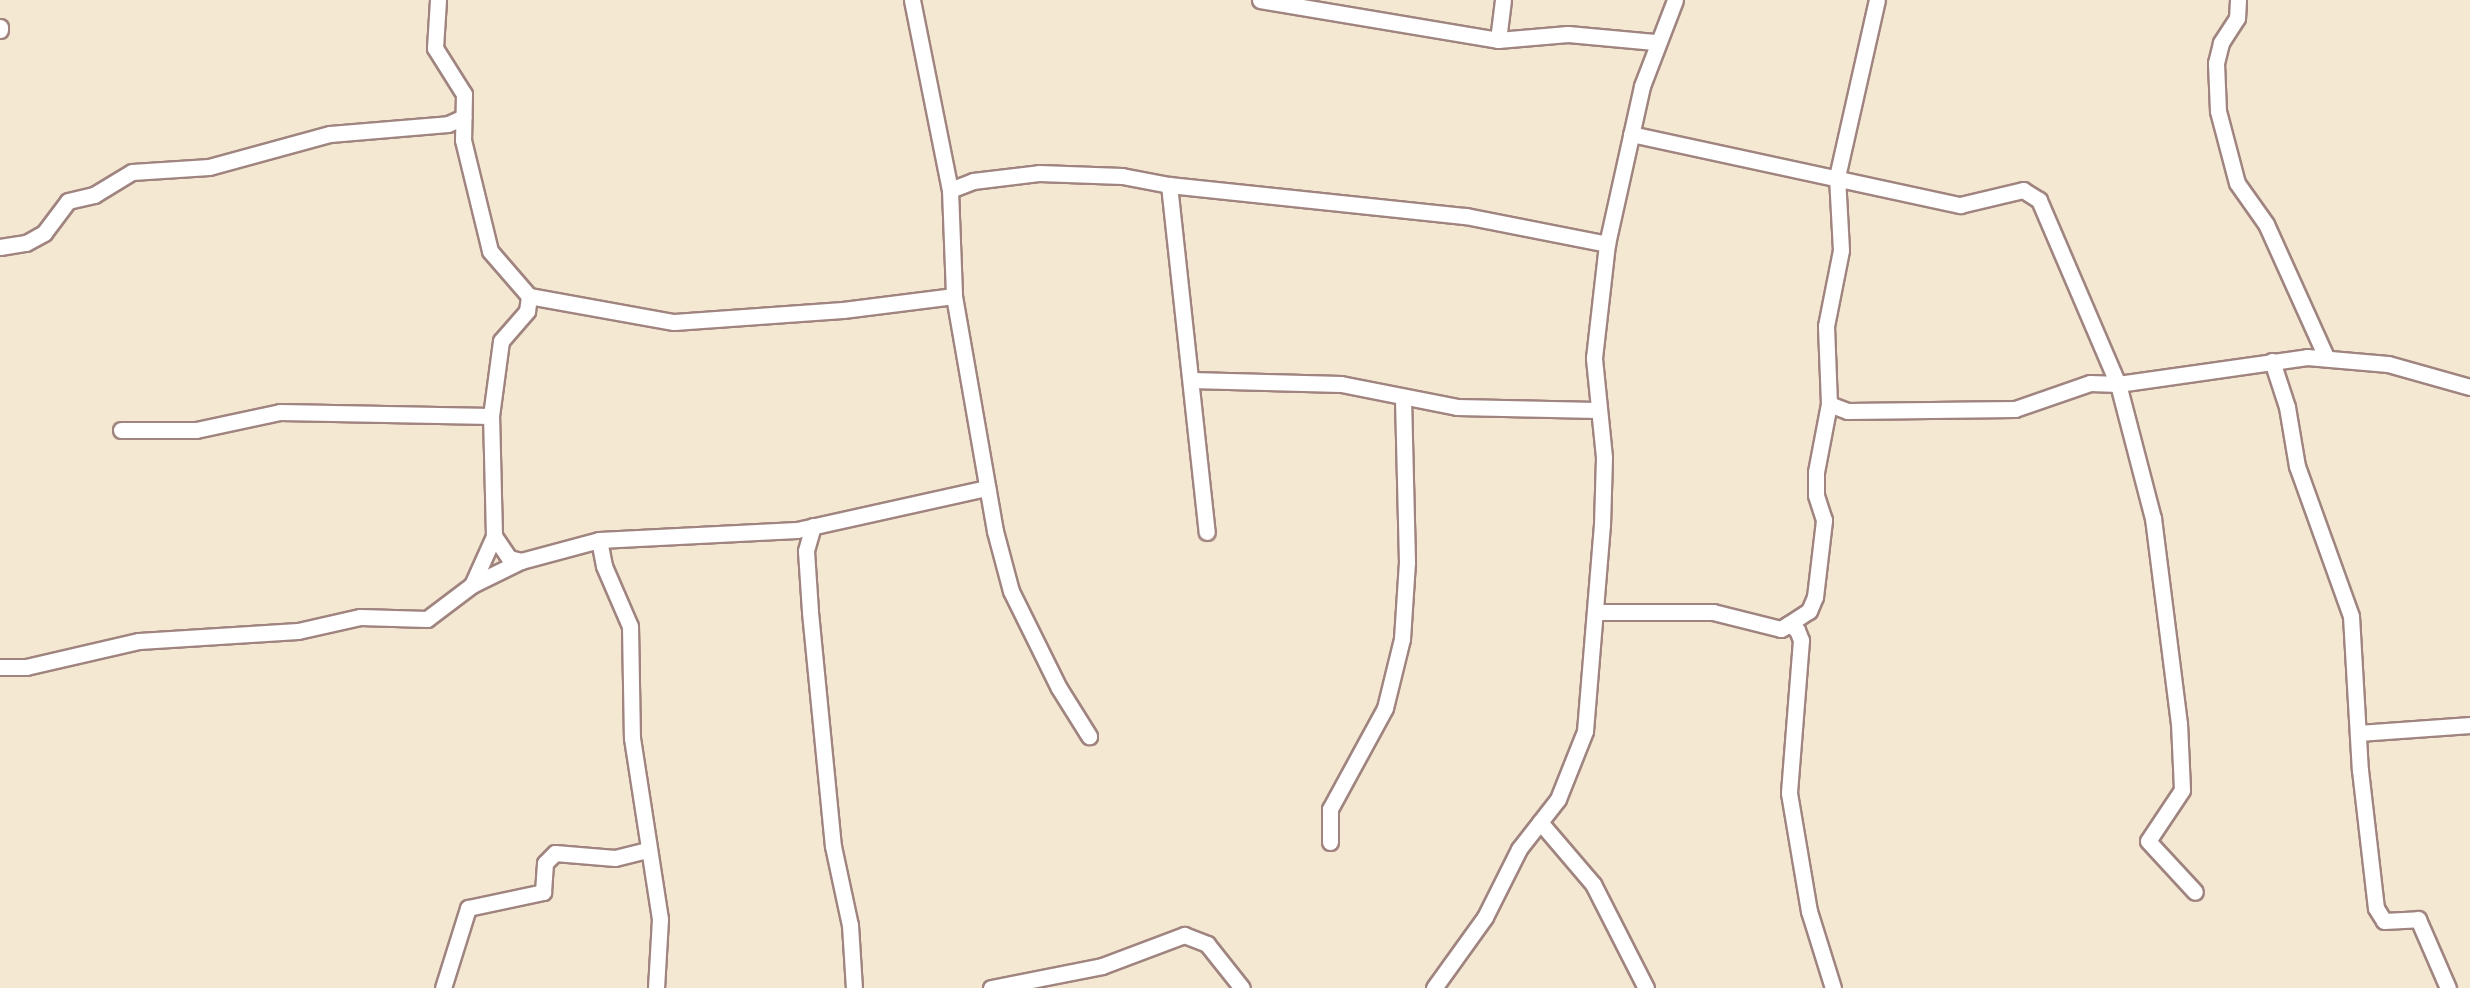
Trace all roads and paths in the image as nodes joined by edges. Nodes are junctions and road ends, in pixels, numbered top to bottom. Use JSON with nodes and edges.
{"nodes":[{"id":1,"x":438,"y":0,"type":"edge"},
{"id":2,"x":912,"y":0,"type":"edge"},
{"id":3,"x":1260,"y":0,"type":"edge"},
{"id":4,"x":1503,"y":0,"type":"edge"},
{"id":5,"x":1675,"y":0,"type":"edge"},
{"id":6,"x":1878,"y":0,"type":"edge"},
{"id":7,"x":2238,"y":0,"type":"edge"},
{"id":8,"x":1282,"y":2,"type":"edge"},
{"id":9,"x":1315,"y":5,"type":"edge"},
{"id":10,"x":1498,"y":40,"type":"junction"},
{"id":11,"x":1655,"y":42,"type":"junction"},
{"id":12,"x":464,"y":117,"type":"junction"},
{"id":13,"x":1631,"y":134,"type":"junction"},
{"id":14,"x":1837,"y":177,"type":"junction"},
{"id":15,"x":1169,"y":186,"type":"junction"},
{"id":16,"x":950,"y":190,"type":"junction"},
{"id":17,"x":1607,"y":244,"type":"junction"},
{"id":18,"x":0,"y":247,"type":"edge"},
{"id":19,"x":529,"y":296,"type":"junction"},
{"id":20,"x":954,"y":296,"type":"junction"},
{"id":21,"x":2326,"y":357,"type":"junction"},
{"id":22,"x":2272,"y":362,"type":"junction"},
{"id":23,"x":1191,"y":380,"type":"junction"},
{"id":24,"x":2118,"y":384,"type":"junction"},
{"id":25,"x":2470,"y":387,"type":"edge"},
{"id":26,"x":1403,"y":398,"type":"junction"},
{"id":27,"x":1829,"y":404,"type":"junction"},
{"id":28,"x":1596,"y":410,"type":"junction"},
{"id":29,"x":491,"y":416,"type":"junction"},
{"id":30,"x":121,"y":430,"type":"dead end"},
{"id":31,"x":987,"y":488,"type":"junction"},
{"id":32,"x":813,"y":526,"type":"junction"},
{"id":33,"x":1208,"y":532,"type":"dead end"},
{"id":34,"x":494,"y":536,"type":"junction"},
{"id":35,"x":599,"y":540,"type":"junction"},
{"id":36,"x":522,"y":560,"type":"junction"},
{"id":37,"x":472,"y":585,"type":"junction"},
{"id":38,"x":1595,"y":612,"type":"junction"},
{"id":39,"x":1781,"y":629,"type":"junction"},
{"id":40,"x":0,"y":667,"type":"edge"},
{"id":41,"x":2470,"y":725,"type":"edge"},
{"id":42,"x":2359,"y":733,"type":"junction"},
{"id":43,"x":1089,"y":736,"type":"dead end"},
{"id":44,"x":1540,"y":822,"type":"junction"},
{"id":45,"x":1330,"y":842,"type":"dead end"},
{"id":46,"x":646,"y":850,"type":"junction"},
{"id":47,"x":2196,"y":892,"type":"dead end"},
{"id":48,"x":443,"y":988,"type":"edge"},
{"id":49,"x":656,"y":988,"type":"edge"},
{"id":50,"x":854,"y":988,"type":"edge"},
{"id":51,"x":991,"y":988,"type":"edge"},
{"id":52,"x":1242,"y":988,"type":"edge"},
{"id":53,"x":1434,"y":988,"type":"edge"},
{"id":54,"x":1646,"y":988,"type":"edge"},
{"id":55,"x":1833,"y":988,"type":"edge"},
{"id":56,"x":2448,"y":988,"type":"edge"}],
"edges":[{"from":1,"to":12,"type":"street"},
{"from":2,"to":16,"type":"street"},
{"from":3,"to":8,"type":"street"},
{"from":4,"to":10,"type":"street"},
{"from":5,"to":11,"type":"street"},
{"from":6,"to":14,"type":"street"},
{"from":7,"to":21,"type":"street"},
{"from":8,"to":9,"type":"street"},
{"from":9,"to":10,"type":"street"},
{"from":10,"to":11,"type":"street"},
{"from":11,"to":13,"type":"street"},
{"from":12,"to":18,"type":"street"},
{"from":12,"to":19,"type":"street"},
{"from":13,"to":14,"type":"street"},
{"from":13,"to":17,"type":"street"},
{"from":14,"to":24,"type":"street"},
{"from":14,"to":27,"type":"street"},
{"from":15,"to":16,"type":"street"},
{"from":15,"to":17,"type":"street"},
{"from":15,"to":23,"type":"street"},
{"from":16,"to":20,"type":"street"},
{"from":17,"to":28,"type":"street"},
{"from":19,"to":20,"type":"street"},
{"from":19,"to":29,"type":"street"},
{"from":20,"to":31,"type":"street"},
{"from":21,"to":22,"type":"street"},
{"from":21,"to":25,"type":"street"},
{"from":22,"to":24,"type":"street"},
{"from":22,"to":42,"type":"street"},
{"from":23,"to":26,"type":"street"},
{"from":23,"to":33,"type":"street"},
{"from":24,"to":27,"type":"street"},
{"from":24,"to":47,"type":"street"},
{"from":26,"to":28,"type":"street"},
{"from":26,"to":45,"type":"street"},
{"from":27,"to":39,"type":"street"},
{"from":28,"to":38,"type":"street"},
{"from":29,"to":30,"type":"street"},
{"from":29,"to":34,"type":"street"},
{"from":31,"to":32,"type":"street"},
{"from":31,"to":43,"type":"street"},
{"from":32,"to":35,"type":"street"},
{"from":32,"to":50,"type":"street"},
{"from":34,"to":36,"type":"street"},
{"from":34,"to":37,"type":"street"},
{"from":35,"to":36,"type":"street"},
{"from":35,"to":46,"type":"street"},
{"from":36,"to":37,"type":"street"},
{"from":37,"to":40,"type":"street"},
{"from":38,"to":39,"type":"street"},
{"from":38,"to":44,"type":"street"},
{"from":39,"to":55,"type":"street"},
{"from":41,"to":42,"type":"street"},
{"from":42,"to":56,"type":"street"},
{"from":44,"to":53,"type":"street"},
{"from":44,"to":54,"type":"street"},
{"from":46,"to":48,"type":"street"},
{"from":46,"to":49,"type":"street"},
{"from":51,"to":52,"type":"street"}]}
